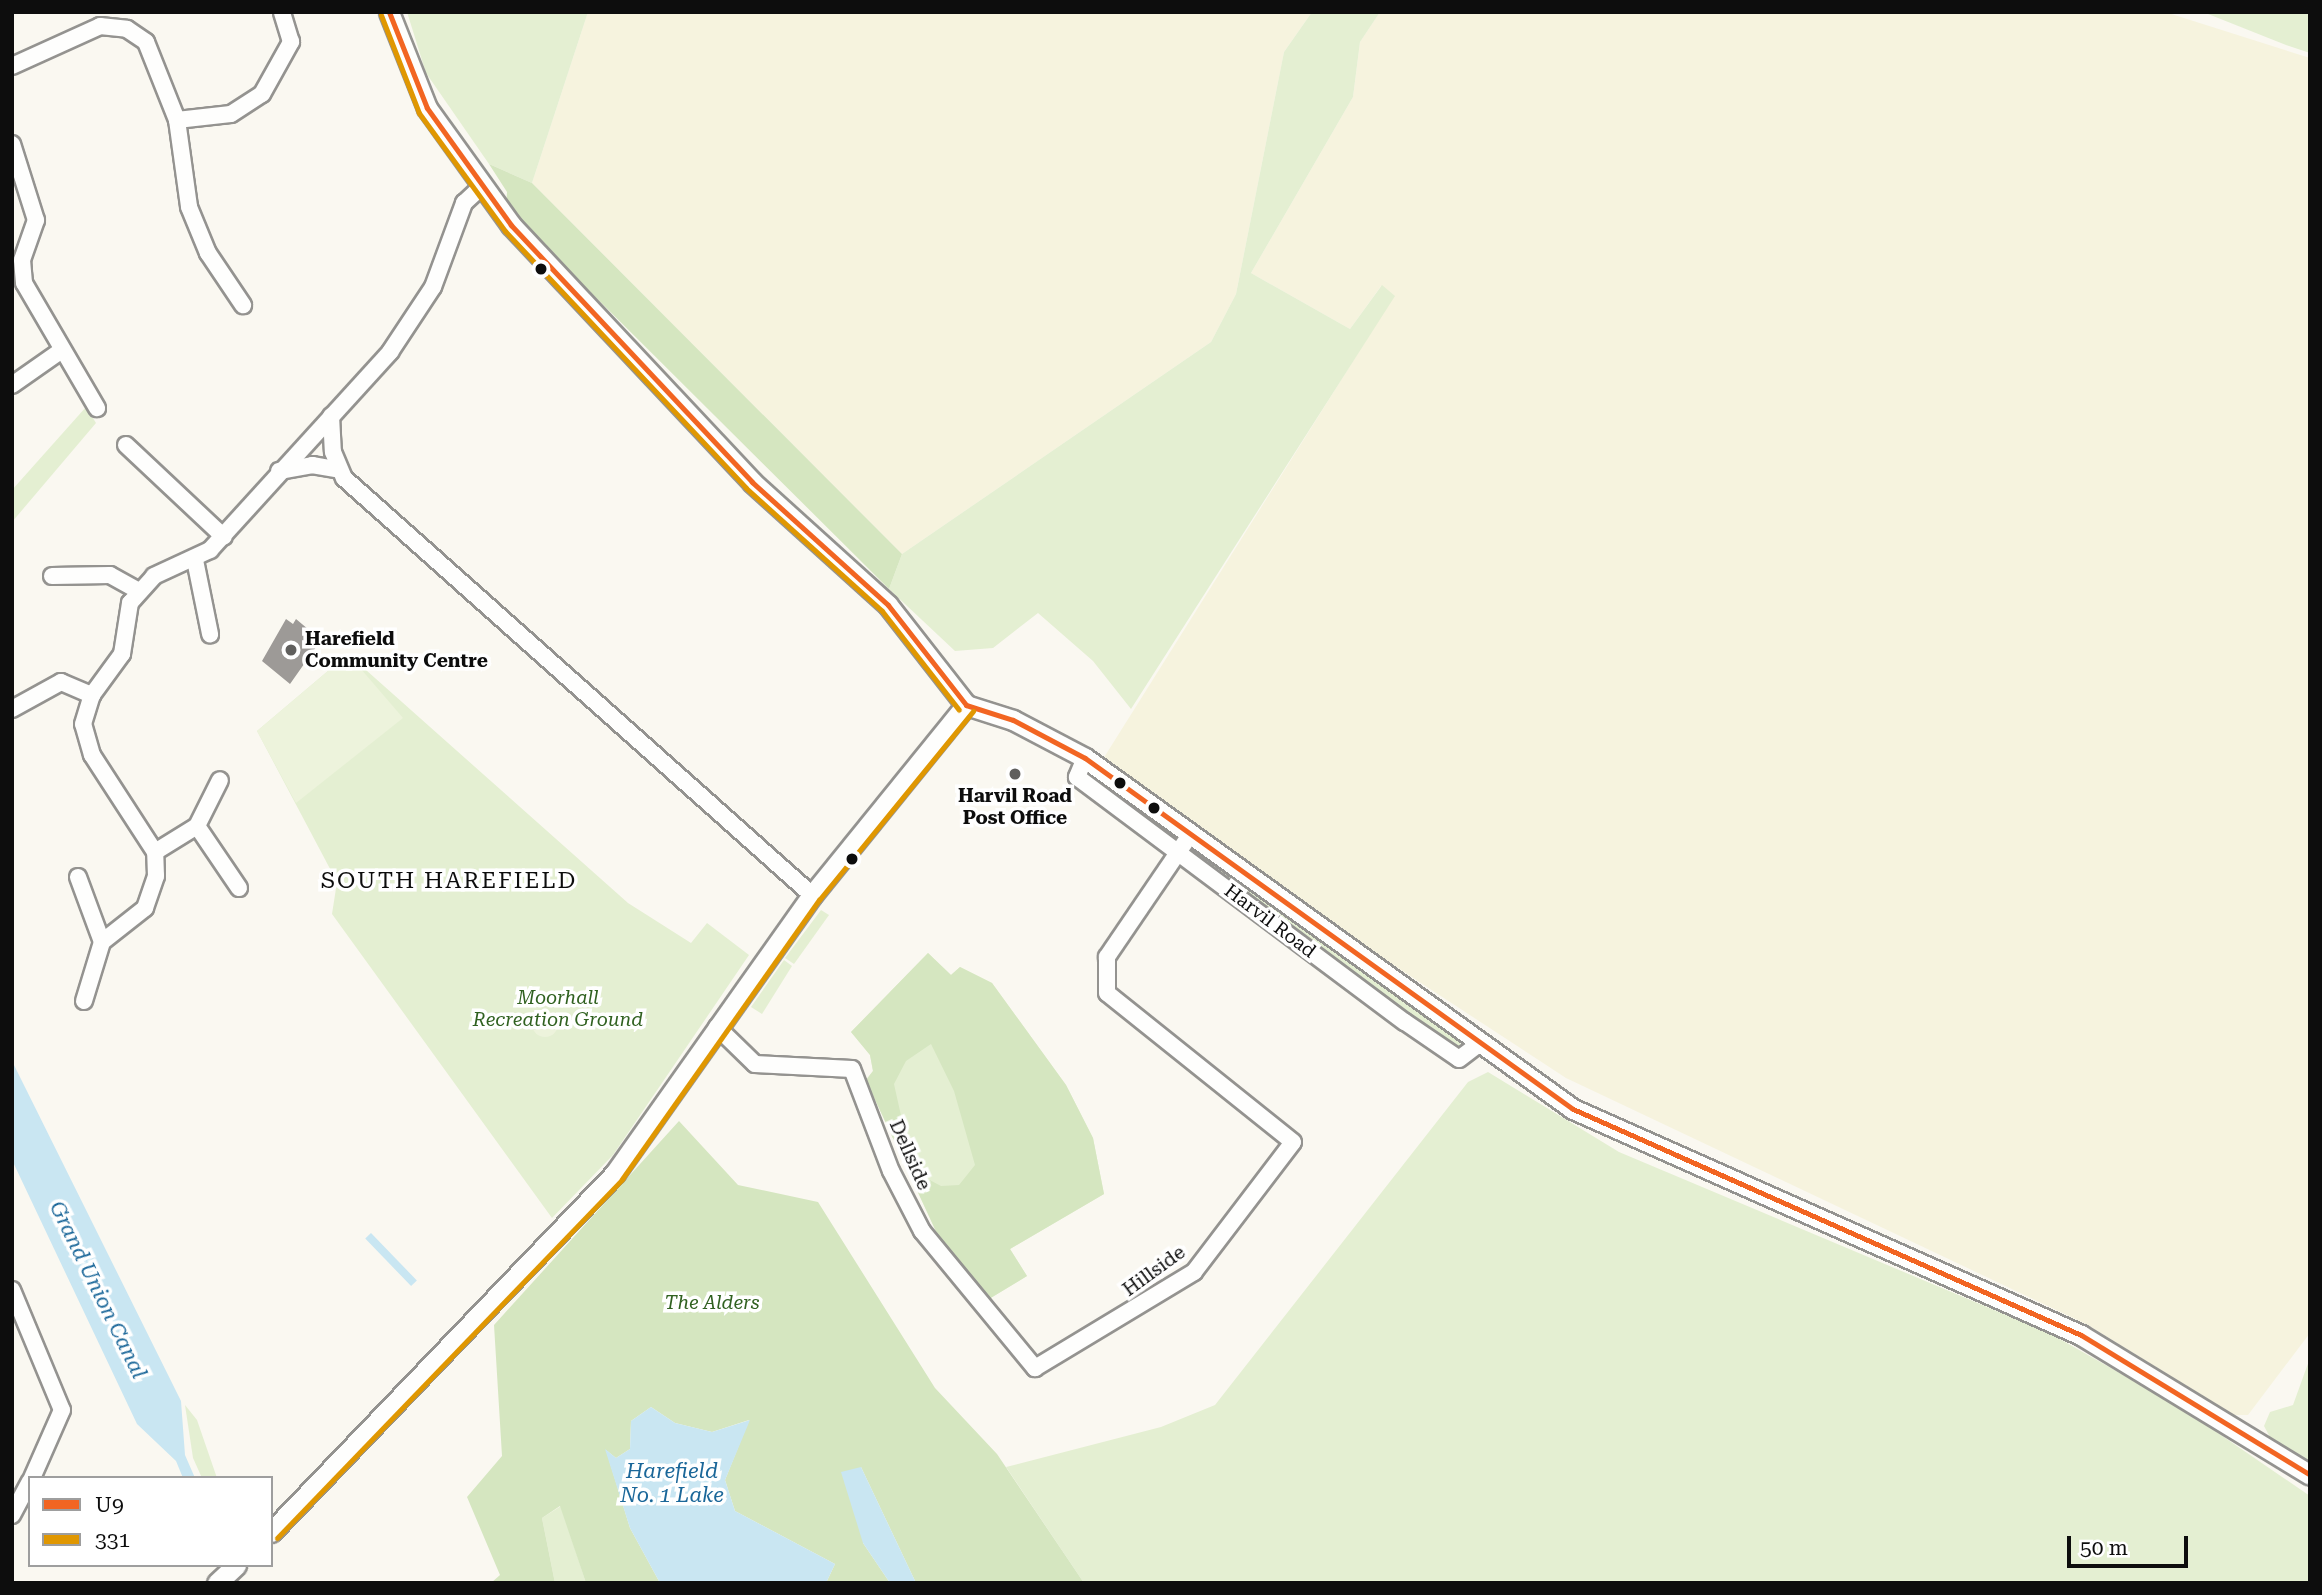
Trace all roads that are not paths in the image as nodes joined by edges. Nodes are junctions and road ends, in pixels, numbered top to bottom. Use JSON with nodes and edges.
{"nodes":[{"id":1,"x":282,"y":12,"type":"edge"},
{"id":2,"x":389,"y":12,"type":"edge"},
{"id":3,"x":12,"y":66,"type":"edge"},
{"id":4,"x":177,"y":120,"type":"junction"},
{"id":5,"x":12,"y":144,"type":"edge"},
{"id":6,"x":481,"y":187,"type":"junction"},
{"id":7,"x":243,"y":305,"type":"dead end"},
{"id":8,"x":62,"y":350,"type":"junction"},
{"id":9,"x":12,"y":385,"type":"edge"},
{"id":10,"x":97,"y":408,"type":"dead end"},
{"id":11,"x":331,"y":416,"type":"junction"},
{"id":12,"x":126,"y":445,"type":"dead end"},
{"id":13,"x":339,"y":470,"type":"junction"},
{"id":14,"x":279,"y":471,"type":"junction"},
{"id":15,"x":224,"y":537,"type":"junction"},
{"id":16,"x":195,"y":560,"type":"junction"},
{"id":17,"x":52,"y":576,"type":"dead end"},
{"id":18,"x":139,"y":590,"type":"junction"},
{"id":19,"x":211,"y":634,"type":"dead end"},
{"id":20,"x":92,"y":695,"type":"junction"},
{"id":21,"x":967,"y":705,"type":"junction"},
{"id":22,"x":12,"y":709,"type":"edge"},
{"id":23,"x":1085,"y":758,"type":"junction"},
{"id":24,"x":220,"y":780,"type":"dead end"},
{"id":25,"x":197,"y":826,"type":"junction"},
{"id":26,"x":1191,"y":835,"type":"junction"},
{"id":27,"x":155,"y":852,"type":"junction"},
{"id":28,"x":1179,"y":853,"type":"junction"},
{"id":29,"x":78,"y":877,"type":"dead end"},
{"id":30,"x":239,"y":888,"type":"dead end"},
{"id":31,"x":812,"y":895,"type":"junction"},
{"id":32,"x":102,"y":942,"type":"junction"},
{"id":33,"x":84,"y":1001,"type":"dead end"},
{"id":34,"x":717,"y":1027,"type":"junction"},
{"id":35,"x":1479,"y":1044,"type":"junction"},
{"id":36,"x":12,"y":1290,"type":"edge"},
{"id":37,"x":1035,"y":1368,"type":"joint"},
{"id":38,"x":2310,"y":1475,"type":"edge"},
{"id":39,"x":32,"y":1476,"type":"edge"},
{"id":40,"x":28,"y":1485,"type":"edge"},
{"id":41,"x":12,"y":1515,"type":"edge"},
{"id":42,"x":273,"y":1530,"type":"edge"},
{"id":43,"x":234,"y":1567,"type":"edge"},
{"id":44,"x":218,"y":1583,"type":"edge"}],
"edges":[{"from":1,"to":4,"type":"street"},
{"from":2,"to":6,"type":"street"},
{"from":3,"to":4,"type":"street"},
{"from":4,"to":7,"type":"street"},
{"from":5,"to":8,"type":"street"},
{"from":6,"to":11,"type":"street"},
{"from":6,"to":21,"type":"street"},
{"from":8,"to":9,"type":"street"},
{"from":8,"to":10,"type":"street"},
{"from":11,"to":13,"type":"street"},
{"from":11,"to":14,"type":"street"},
{"from":12,"to":15,"type":"street"},
{"from":13,"to":14,"type":"street"},
{"from":13,"to":31,"type":"street"},
{"from":14,"to":15,"type":"street"},
{"from":15,"to":16,"type":"street"},
{"from":16,"to":18,"type":"street"},
{"from":16,"to":19,"type":"street"},
{"from":17,"to":18,"type":"street"},
{"from":18,"to":20,"type":"street"},
{"from":20,"to":22,"type":"street"},
{"from":20,"to":27,"type":"street"},
{"from":21,"to":23,"type":"street","name":"Harvil Road"},
{"from":21,"to":31,"type":"street"},
{"from":23,"to":26,"type":"street","name":"Harvil Road"},
{"from":23,"to":28,"type":"street","name":"Harvil Road"},
{"from":24,"to":25,"type":"street"},
{"from":25,"to":27,"type":"street"},
{"from":25,"to":30,"type":"street"},
{"from":26,"to":28,"type":"street"},
{"from":26,"to":35,"type":"street","name":"Harvil Road"},
{"from":27,"to":32,"type":"street"},
{"from":28,"to":35,"type":"street","name":"Harvil Road"},
{"from":28,"to":37,"type":"street","name":"Hillside"},
{"from":29,"to":32,"type":"street"},
{"from":31,"to":34,"type":"street"},
{"from":32,"to":33,"type":"street"},
{"from":34,"to":37,"type":"street","name":"Dellside"},
{"from":34,"to":42,"type":"street"},
{"from":35,"to":38,"type":"street","name":"Harvil Road"},
{"from":36,"to":39,"type":"street"},
{"from":40,"to":41,"type":"street"},
{"from":43,"to":44,"type":"street"}]}
